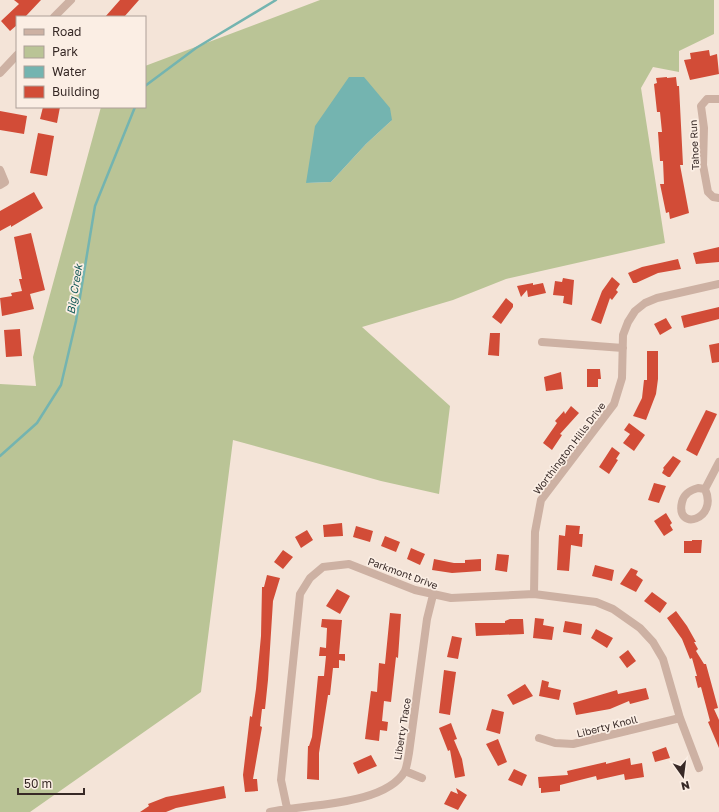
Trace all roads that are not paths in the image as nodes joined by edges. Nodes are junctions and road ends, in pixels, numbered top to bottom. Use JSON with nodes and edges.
{"nodes":[{"id":1,"x":71,"y":0,"type":"edge"},
{"id":2,"x":55,"y":16,"type":"edge"},
{"id":3,"x":16,"y":56,"type":"edge"},
{"id":4,"x":0,"y":73,"type":"edge"},
{"id":5,"x":719,"y":99,"type":"edge"},
{"id":6,"x":0,"y":170,"type":"edge"},
{"id":7,"x":0,"y":185,"type":"edge"},
{"id":8,"x":719,"y":198,"type":"edge"},
{"id":9,"x":719,"y":284,"type":"edge"},
{"id":10,"x":542,"y":342,"type":"dead end"},
{"id":11,"x":623,"y":348,"type":"junction"},
{"id":12,"x":719,"y":462,"type":"edge"},
{"id":13,"x":705,"y":489,"type":"dead end"},
{"id":14,"x":534,"y":594,"type":"junction"},
{"id":15,"x":433,"y":595,"type":"junction"},
{"id":16,"x":680,"y":718,"type":"junction"},
{"id":17,"x":539,"y":738,"type":"dead end"},
{"id":18,"x":699,"y":768,"type":"dead end"},
{"id":19,"x":405,"y":770,"type":"junction"},
{"id":20,"x":422,"y":778,"type":"dead end"},
{"id":21,"x":287,"y":808,"type":"junction"},
{"id":22,"x":270,"y":812,"type":"edge"}],
"edges":[{"from":1,"to":2,"type":"street"},
{"from":3,"to":4,"type":"street"},
{"from":5,"to":8,"type":"street","name":"Tahoe Run"},
{"from":6,"to":7,"type":"street"},
{"from":9,"to":11,"type":"street","name":"Worthington Hills Drive"},
{"from":10,"to":11,"type":"street"},
{"from":11,"to":14,"type":"street","name":"Worthington Hills Drive"},
{"from":12,"to":13,"type":"street"},
{"from":14,"to":15,"type":"street","name":"Parkmont Drive"},
{"from":14,"to":16,"type":"street","name":"Parkmont Drive"},
{"from":15,"to":19,"type":"street","name":"Liberty Trace"},
{"from":15,"to":21,"type":"street","name":"Parkmont Drive"},
{"from":16,"to":17,"type":"street","name":"Liberty Knoll"},
{"from":16,"to":18,"type":"street","name":"Parkmont Drive"},
{"from":19,"to":20,"type":"street"},
{"from":19,"to":21,"type":"street","name":"Liberty Trace"},
{"from":21,"to":22,"type":"street","name":"Liberty Trace"}]}
